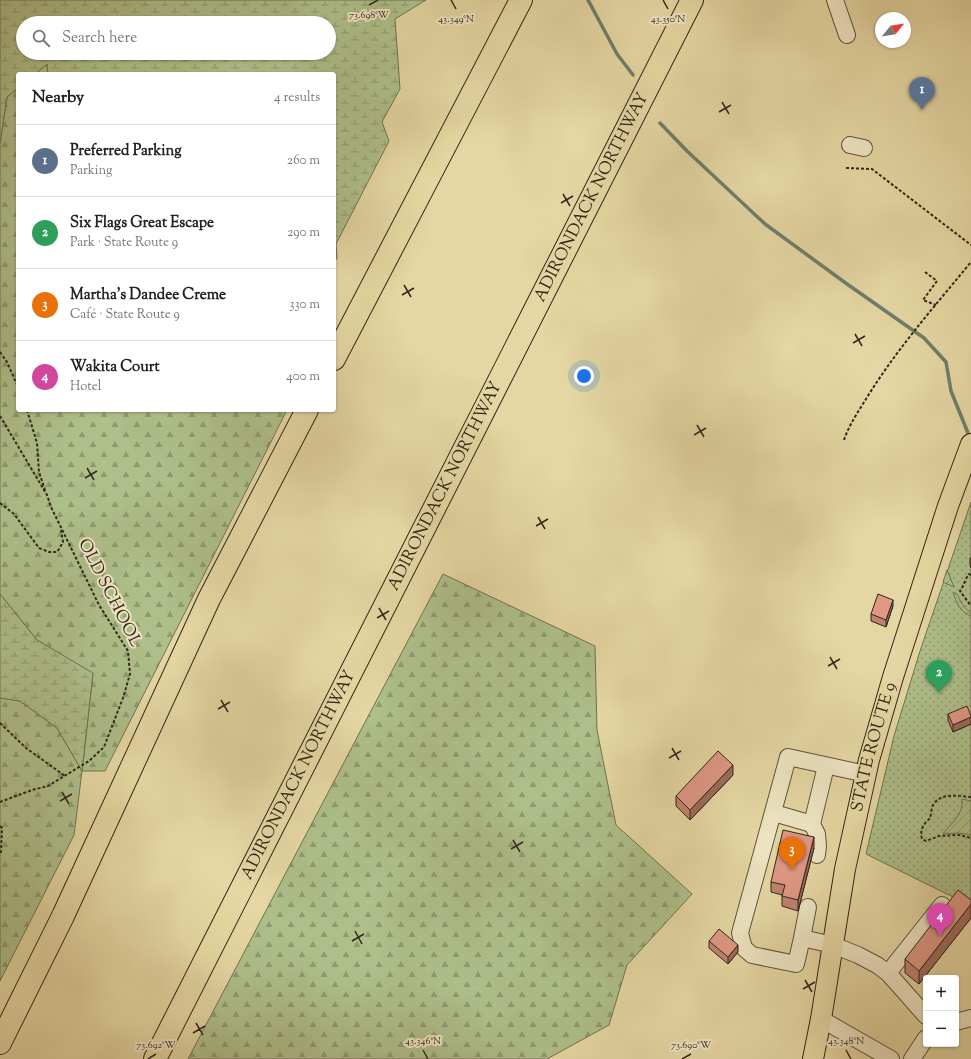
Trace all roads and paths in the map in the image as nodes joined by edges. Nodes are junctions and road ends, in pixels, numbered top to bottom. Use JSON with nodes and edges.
{"nodes":[{"id":1,"x":521,"y":0,"type":"edge"},
{"id":2,"x":692,"y":0,"type":"edge"},
{"id":3,"x":835,"y":0,"type":"edge"},
{"id":4,"x":847,"y":35,"type":"dead end"},
{"id":5,"x":846,"y":168,"type":"dead end"},
{"id":6,"x":971,"y":245,"type":"edge"},
{"id":7,"x":971,"y":262,"type":"edge"},
{"id":8,"x":925,"y":272,"type":"dead end"},
{"id":9,"x":936,"y":305,"type":"junction"},
{"id":10,"x":0,"y":352,"type":"edge"},
{"id":11,"x":336,"y":355,"type":"edge"},
{"id":12,"x":16,"y":382,"type":"edge"},
{"id":13,"x":28,"y":412,"type":"edge"},
{"id":14,"x":306,"y":412,"type":"edge"},
{"id":15,"x":0,"y":416,"type":"edge"},
{"id":16,"x":844,"y":440,"type":"dead end"},
{"id":17,"x":971,"y":444,"type":"edge"},
{"id":18,"x":47,"y":495,"type":"junction"},
{"id":19,"x":0,"y":503,"type":"edge"},
{"id":20,"x":58,"y":520,"type":"junction"},
{"id":21,"x":971,"y":575,"type":"edge"},
{"id":22,"x":971,"y":606,"type":"edge"},
{"id":23,"x":0,"y":723,"type":"edge"},
{"id":24,"x":826,"y":766,"type":"junction"},
{"id":25,"x":866,"y":774,"type":"junction"},
{"id":26,"x":65,"y":776,"type":"junction"},
{"id":27,"x":970,"y":797,"type":"edge"},
{"id":28,"x":0,"y":802,"type":"edge"},
{"id":29,"x":774,"y":813,"type":"junction"},
{"id":30,"x":812,"y":824,"type":"junction"},
{"id":31,"x":0,"y":826,"type":"edge"},
{"id":32,"x":971,"y":838,"type":"edge"},
{"id":33,"x":0,"y":852,"type":"edge"},
{"id":34,"x":817,"y":855,"type":"dead end"},
{"id":35,"x":942,"y":905,"type":"dead end"},
{"id":36,"x":808,"y":907,"type":"dead end"},
{"id":37,"x":802,"y":938,"type":"junction"},
{"id":38,"x":833,"y":945,"type":"junction"},
{"id":39,"x":888,"y":973,"type":"junction"},
{"id":40,"x":923,"y":1013,"type":"edge"},
{"id":41,"x":971,"y":1018,"type":"edge"},
{"id":42,"x":821,"y":1019,"type":"junction"},
{"id":43,"x":959,"y":1021,"type":"edge"},
{"id":44,"x":0,"y":1042,"type":"edge"},
{"id":45,"x":923,"y":1042,"type":"edge"},
{"id":46,"x":155,"y":1059,"type":"edge"},
{"id":47,"x":813,"y":1059,"type":"edge"},
{"id":48,"x":891,"y":1059,"type":"edge"},
{"id":49,"x":912,"y":1059,"type":"edge"}],
"edges":[{"from":1,"to":11,"type":"highway"},
{"from":2,"to":46,"type":"highway","name":"ADIRONDACK NORTHWAY"},
{"from":3,"to":4,"type":"street"},
{"from":5,"to":6,"type":"path"},
{"from":7,"to":9,"type":"path"},
{"from":8,"to":9,"type":"path"},
{"from":9,"to":16,"type":"path"},
{"from":10,"to":12,"type":"path"},
{"from":13,"to":18,"type":"path"},
{"from":14,"to":44,"type":"highway"},
{"from":15,"to":18,"type":"path","name":"OLD SCHOOL"},
{"from":17,"to":25,"type":"main road","name":"STATE ROUTE 9"},
{"from":18,"to":20,"type":"path","name":"OLD SCHOOL"},
{"from":19,"to":20,"type":"path"},
{"from":20,"to":26,"type":"path","name":"OLD SCHOOL"},
{"from":21,"to":22,"type":"path"},
{"from":23,"to":26,"type":"path"},
{"from":24,"to":25,"type":"street"},
{"from":24,"to":29,"type":"street"},
{"from":24,"to":30,"type":"street"},
{"from":25,"to":38,"type":"main road","name":"STATE ROUTE 9"},
{"from":26,"to":28,"type":"path","name":"OLD SCHOOL"},
{"from":27,"to":32,"type":"path"},
{"from":29,"to":30,"type":"street"},
{"from":29,"to":37,"type":"street"},
{"from":30,"to":34,"type":"street"},
{"from":31,"to":33,"type":"path"},
{"from":35,"to":39,"type":"street"},
{"from":36,"to":37,"type":"street"},
{"from":37,"to":38,"type":"street"},
{"from":38,"to":39,"type":"street"},
{"from":38,"to":42,"type":"main road","name":"STATE ROUTE 9"},
{"from":39,"to":40,"type":"street"},
{"from":41,"to":43,"type":"street"},
{"from":42,"to":47,"type":"main road","name":"STATE ROUTE 9"},
{"from":42,"to":48,"type":"street"},
{"from":45,"to":49,"type":"street"}]}
